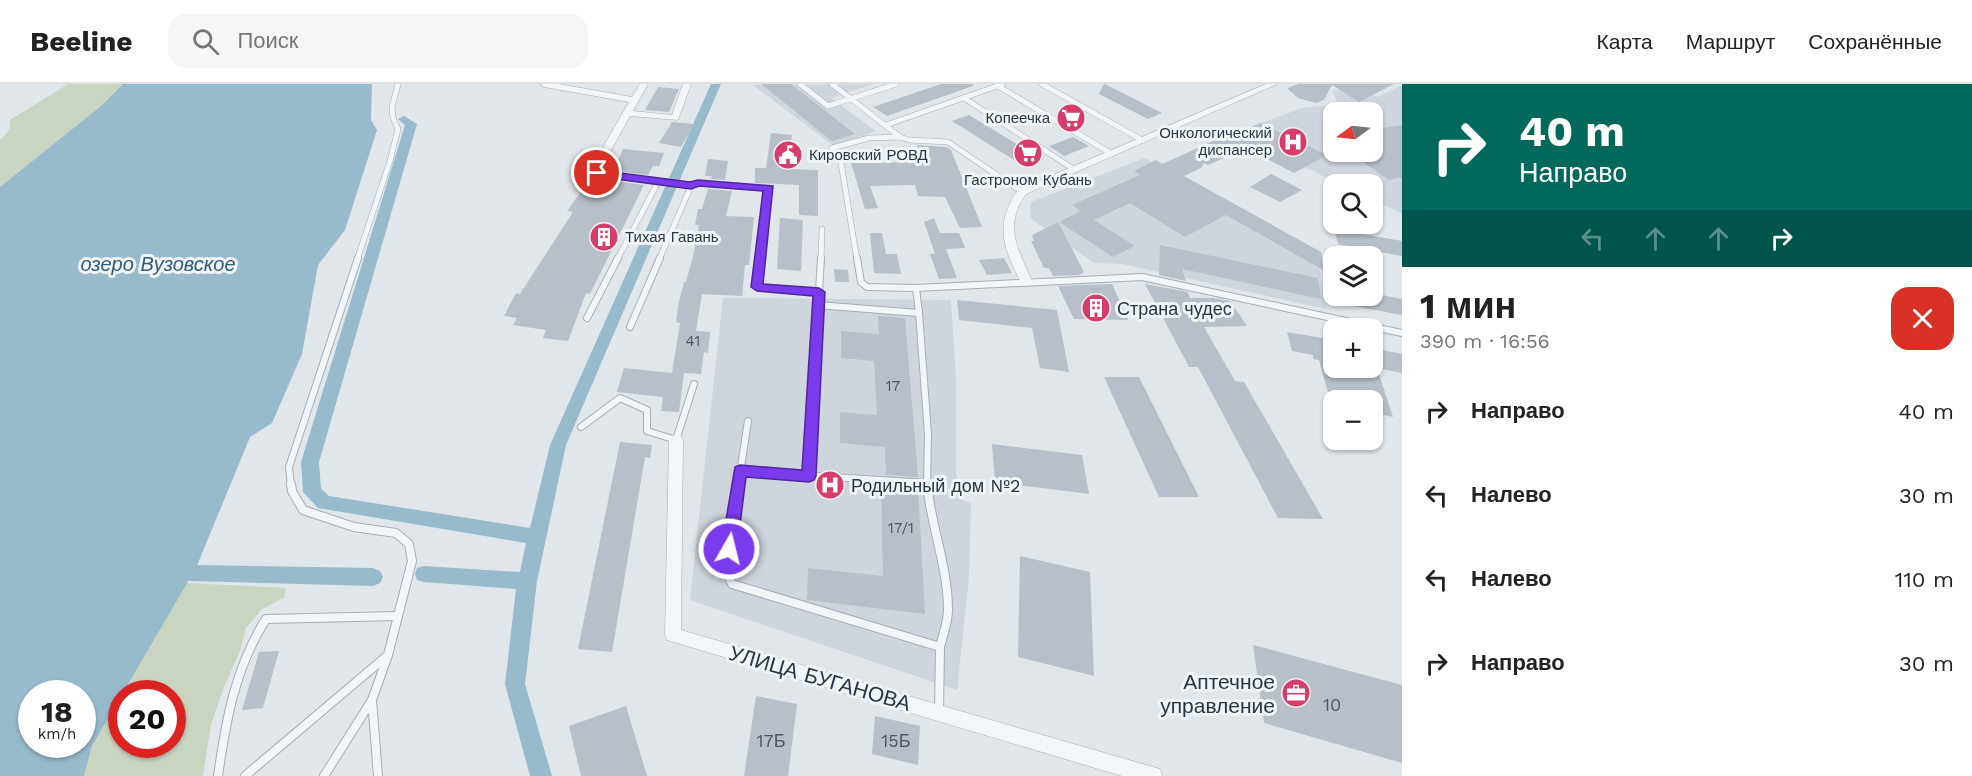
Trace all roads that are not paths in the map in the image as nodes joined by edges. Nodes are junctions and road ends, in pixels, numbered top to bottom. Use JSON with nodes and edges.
{"nodes":[{"id":1,"x":398,"y":84,"type":"edge"},
{"id":2,"x":544,"y":84,"type":"edge"},
{"id":3,"x":644,"y":84,"type":"edge"},
{"id":4,"x":687,"y":84,"type":"edge"},
{"id":5,"x":800,"y":84,"type":"edge"},
{"id":6,"x":832,"y":84,"type":"edge"},
{"id":7,"x":895,"y":84,"type":"edge"},
{"id":8,"x":1042,"y":84,"type":"edge"},
{"id":9,"x":1273,"y":84,"type":"edge"},
{"id":10,"x":1001,"y":85,"type":"edge"},
{"id":11,"x":850,"y":98,"type":"junction"},
{"id":12,"x":964,"y":98,"type":"junction"},
{"id":13,"x":635,"y":100,"type":"junction"},
{"id":14,"x":628,"y":113,"type":"junction"},
{"id":15,"x":886,"y":125,"type":"junction"},
{"id":16,"x":900,"y":137,"type":"junction"},
{"id":17,"x":1142,"y":140,"type":"junction"},
{"id":18,"x":832,"y":148,"type":"dead end"},
{"id":19,"x":1112,"y":154,"type":"junction"},
{"id":20,"x":842,"y":163,"type":"dead end"},
{"id":21,"x":596,"y":168,"type":"joint"},
{"id":22,"x":1075,"y":170,"type":"junction"},
{"id":23,"x":658,"y":182,"type":"junction"},
{"id":24,"x":691,"y":186,"type":"junction"},
{"id":25,"x":1022,"y":192,"type":"junction"},
{"id":26,"x":822,"y":229,"type":"dead end"},
{"id":27,"x":1026,"y":281,"type":"junction"},
{"id":28,"x":916,"y":288,"type":"junction"},
{"id":29,"x":819,"y":292,"type":"junction"},
{"id":30,"x":818,"y":305,"type":"junction"},
{"id":31,"x":919,"y":313,"type":"junction"},
{"id":32,"x":587,"y":318,"type":"dead end"},
{"id":33,"x":630,"y":327,"type":"dead end"},
{"id":34,"x":1402,"y":333,"type":"edge"},
{"id":35,"x":694,"y":384,"type":"dead end"},
{"id":36,"x":748,"y":421,"type":"dead end"},
{"id":37,"x":581,"y":427,"type":"dead end"},
{"id":38,"x":676,"y":441,"type":"junction"},
{"id":39,"x":740,"y":471,"type":"junction"},
{"id":40,"x":809,"y":476,"type":"junction"},
{"id":41,"x":927,"y":483,"type":"junction"},
{"id":42,"x":398,"y":616,"type":"junction"},
{"id":43,"x":940,"y":647,"type":"junction"},
{"id":44,"x":388,"y":655,"type":"junction"},
{"id":45,"x":372,"y":700,"type":"junction"},
{"id":46,"x":939,"y":713,"type":"junction"},
{"id":47,"x":218,"y":776,"type":"edge"},
{"id":48,"x":246,"y":776,"type":"edge"},
{"id":49,"x":324,"y":776,"type":"edge"},
{"id":50,"x":378,"y":776,"type":"edge"},
{"id":51,"x":1153,"y":776,"type":"edge"}],
"edges":[{"from":1,"to":42,"type":"lane"},
{"from":2,"to":13,"type":"street"},
{"from":3,"to":13,"type":"street"},
{"from":4,"to":14,"type":"street"},
{"from":5,"to":11,"type":"lane"},
{"from":6,"to":11,"type":"lane"},
{"from":7,"to":11,"type":"lane"},
{"from":8,"to":17,"type":"lane"},
{"from":9,"to":17,"type":"street"},
{"from":10,"to":12,"type":"lane"},
{"from":10,"to":19,"type":"lane"},
{"from":11,"to":15,"type":"lane"},
{"from":12,"to":15,"type":"lane"},
{"from":12,"to":22,"type":"lane"},
{"from":13,"to":14,"type":"street"},
{"from":14,"to":21,"type":"street"},
{"from":15,"to":16,"type":"lane"},
{"from":16,"to":18,"type":"lane"},
{"from":16,"to":25,"type":"lane"},
{"from":17,"to":19,"type":"street"},
{"from":19,"to":22,"type":"street"},
{"from":20,"to":28,"type":"lane"},
{"from":21,"to":23,"type":"lane"},
{"from":22,"to":25,"type":"street"},
{"from":23,"to":24,"type":"lane"},
{"from":23,"to":32,"type":"lane"},
{"from":24,"to":29,"type":"lane"},
{"from":24,"to":33,"type":"lane"},
{"from":25,"to":27,"type":"street"},
{"from":26,"to":29,"type":"lane"},
{"from":27,"to":28,"type":"lane"},
{"from":27,"to":34,"type":"lane"},
{"from":28,"to":31,"type":"lane"},
{"from":29,"to":30,"type":"lane"},
{"from":30,"to":31,"type":"lane"},
{"from":30,"to":40,"type":"lane"},
{"from":31,"to":41,"type":"lane"},
{"from":35,"to":38,"type":"lane"},
{"from":36,"to":39,"type":"lane"},
{"from":37,"to":38,"type":"lane"},
{"from":38,"to":46,"type":"street","name":"УЛИЦА БУГАНОВА"},
{"from":39,"to":40,"type":"lane"},
{"from":39,"to":43,"type":"lane"},
{"from":40,"to":41,"type":"lane"},
{"from":41,"to":43,"type":"lane"},
{"from":42,"to":44,"type":"lane"},
{"from":42,"to":47,"type":"lane"},
{"from":43,"to":46,"type":"lane"},
{"from":44,"to":45,"type":"lane"},
{"from":44,"to":48,"type":"lane"},
{"from":45,"to":49,"type":"lane"},
{"from":45,"to":50,"type":"lane"},
{"from":46,"to":51,"type":"street","name":"УЛИЦА БУГАНОВА"}]}
